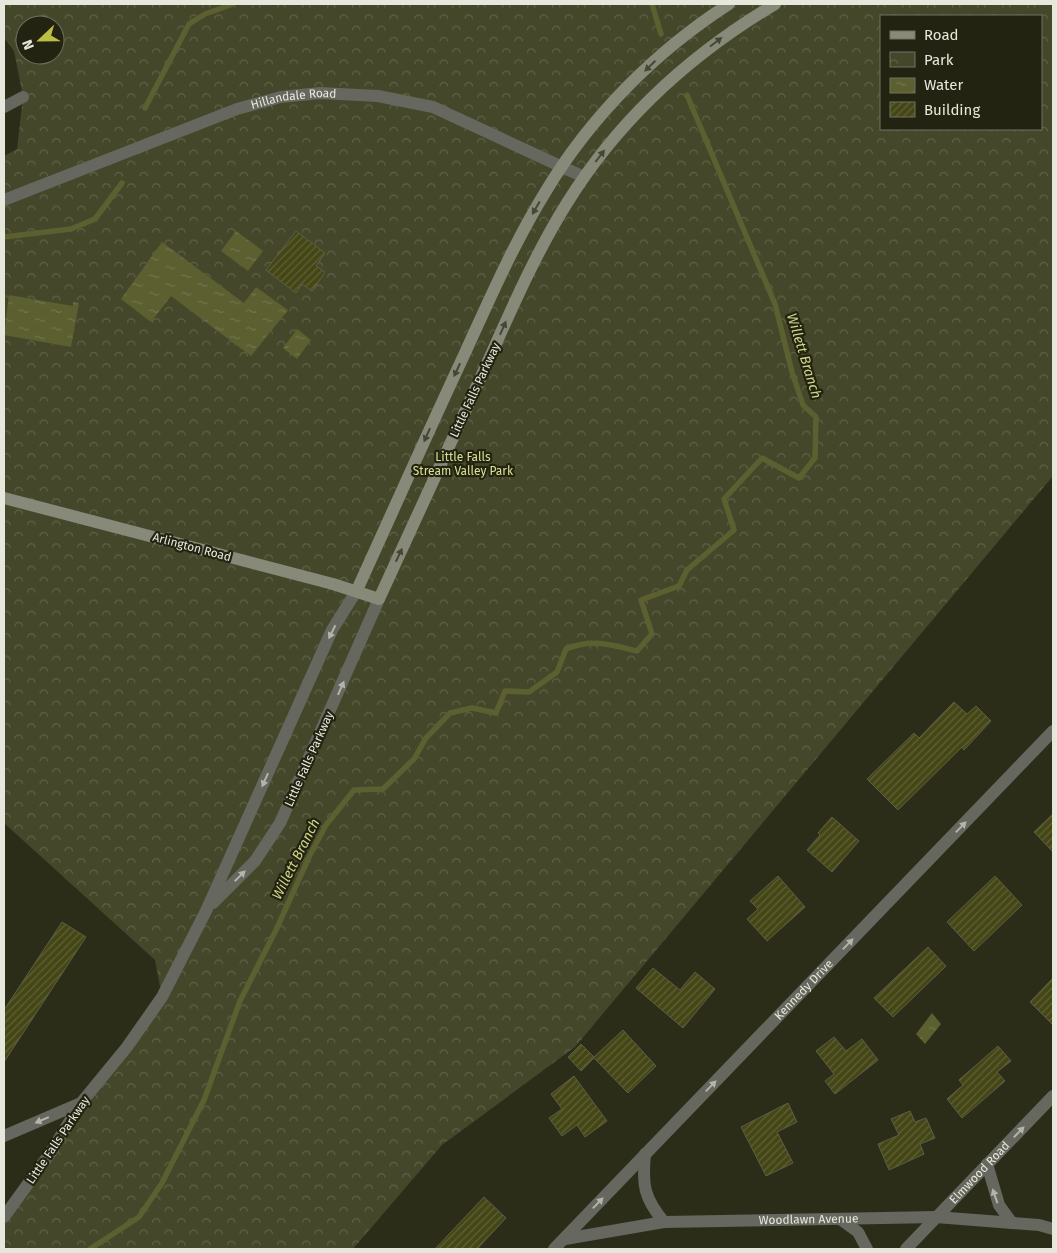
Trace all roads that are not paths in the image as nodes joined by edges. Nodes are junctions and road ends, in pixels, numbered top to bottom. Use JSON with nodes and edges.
{"nodes":[{"id":1,"x":729,"y":4,"type":"edge"},
{"id":2,"x":775,"y":4,"type":"edge"},
{"id":3,"x":23,"y":97,"type":"dead end"},
{"id":4,"x":4,"y":107,"type":"edge"},
{"id":5,"x":561,"y":167,"type":"junction"},
{"id":6,"x":584,"y":177,"type":"junction"},
{"id":7,"x":4,"y":200,"type":"edge"},
{"id":8,"x":4,"y":498,"type":"edge"},
{"id":9,"x":357,"y":590,"type":"junction"},
{"id":10,"x":379,"y":599,"type":"junction"},
{"id":11,"x":1053,"y":731,"type":"edge"},
{"id":12,"x":206,"y":910,"type":"junction"},
{"id":13,"x":1053,"y":1096,"type":"edge"},
{"id":14,"x":81,"y":1103,"type":"junction"},
{"id":15,"x":4,"y":1136,"type":"edge"},
{"id":16,"x":646,"y":1154,"type":"junction"},
{"id":17,"x":987,"y":1164,"type":"junction"},
{"id":18,"x":4,"y":1217,"type":"edge"},
{"id":19,"x":936,"y":1217,"type":"junction"},
{"id":20,"x":840,"y":1219,"type":"junction"},
{"id":21,"x":664,"y":1222,"type":"junction"},
{"id":22,"x":1012,"y":1223,"type":"junction"},
{"id":23,"x":1053,"y":1229,"type":"edge"},
{"id":24,"x":565,"y":1239,"type":"junction"},
{"id":25,"x":554,"y":1249,"type":"edge"},
{"id":26,"x":867,"y":1249,"type":"edge"},
{"id":27,"x":906,"y":1249,"type":"edge"}],
"edges":[{"from":1,"to":5,"type":"main road","name":"Little Falls Parkway","one_way":true},
{"from":6,"to":2,"type":"main road","name":"Little Falls Parkway","one_way":true},
{"from":3,"to":4,"type":"street"},
{"from":5,"to":6,"type":"street","name":"Hillandale Road"},
{"from":5,"to":7,"type":"street","name":"Hillandale Road"},
{"from":5,"to":9,"type":"main road","name":"Little Falls Parkway","one_way":true},
{"from":10,"to":6,"type":"main road","name":"Little Falls Parkway","one_way":true},
{"from":8,"to":9,"type":"main road","name":"Arlington Road"},
{"from":9,"to":10,"type":"main road","name":"Arlington Road"},
{"from":9,"to":12,"type":"street","name":"Little Falls Parkway","one_way":true},
{"from":12,"to":10,"type":"street","name":"Little Falls Parkway","one_way":true},
{"from":16,"to":11,"type":"street","name":"Kennedy Drive","one_way":true},
{"from":12,"to":14,"type":"street","name":"Little Falls Parkway"},
{"from":17,"to":13,"type":"street","name":"Elmwood Road","one_way":true},
{"from":14,"to":15,"type":"street","one_way":true},
{"from":14,"to":18,"type":"street","name":"Little Falls Parkway"},
{"from":16,"to":21,"type":"street"},
{"from":24,"to":16,"type":"street","name":"Kennedy Drive","one_way":true},
{"from":17,"to":19,"type":"street","name":"Elmwood Road"},
{"from":22,"to":17,"type":"street","one_way":true},
{"from":19,"to":20,"type":"street","name":"Woodlawn Avenue"},
{"from":19,"to":22,"type":"street","name":"Woodlawn Avenue"},
{"from":19,"to":27,"type":"street","name":"Elmwood Road"},
{"from":20,"to":21,"type":"street","name":"Woodlawn Avenue"},
{"from":20,"to":26,"type":"street"},
{"from":21,"to":24,"type":"street","name":"Woodlawn Avenue"},
{"from":22,"to":23,"type":"street","name":"Woodlawn Avenue"},
{"from":24,"to":25,"type":"street","name":"Kennedy Drive"}]}
